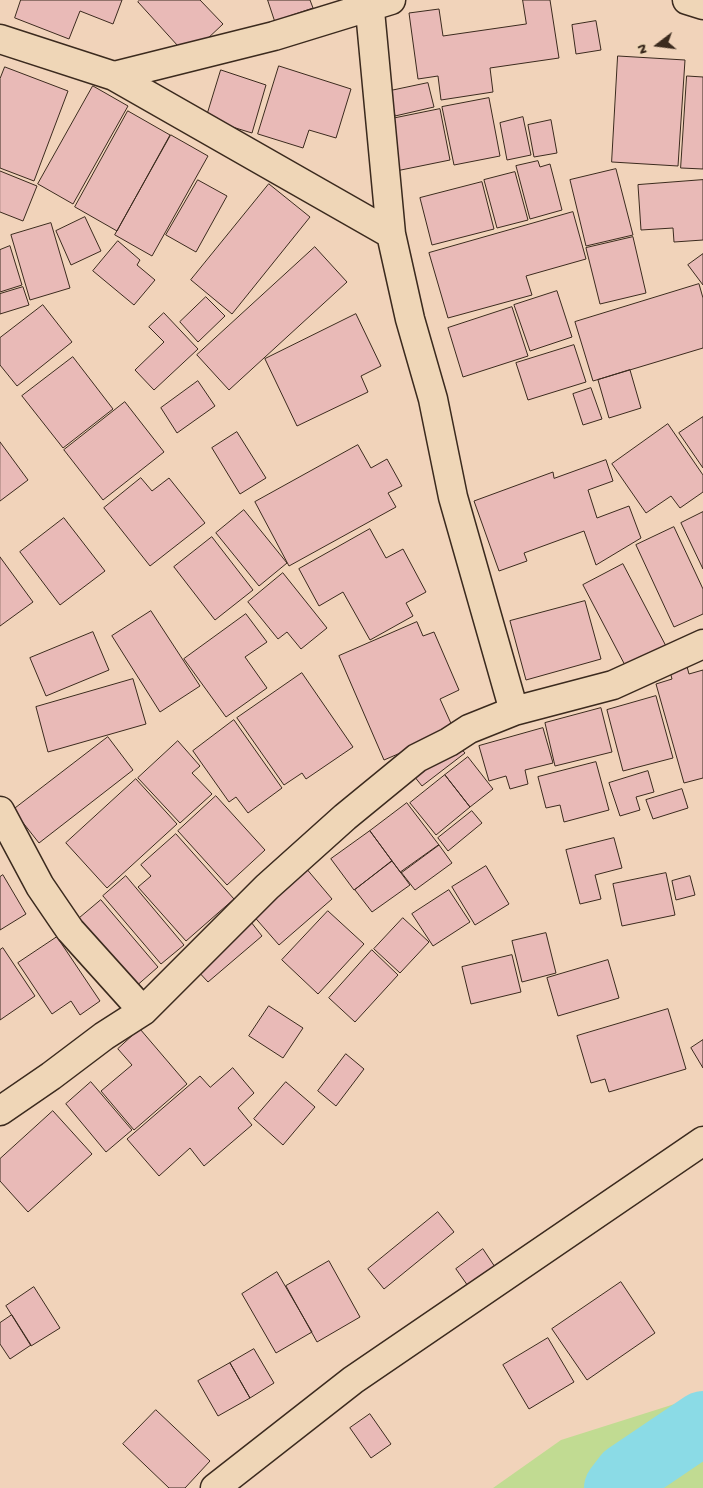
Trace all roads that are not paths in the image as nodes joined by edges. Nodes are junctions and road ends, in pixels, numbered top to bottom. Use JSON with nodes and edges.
{"nodes":[{"id":1,"x":687,"y":0,"type":"edge"},
{"id":2,"x":377,"y":2,"type":"edge"},
{"id":3,"x":703,"y":5,"type":"edge"},
{"id":4,"x":0,"y":39,"type":"edge"},
{"id":5,"x":114,"y":76,"type":"junction"},
{"id":6,"x":391,"y":234,"type":"junction"},
{"id":7,"x":703,"y":644,"type":"edge"},
{"id":8,"x":514,"y":710,"type":"junction"},
{"id":9,"x":0,"y":811,"type":"edge"},
{"id":10,"x":143,"y":1011,"type":"junction"},
{"id":11,"x":0,"y":1111,"type":"edge"},
{"id":12,"x":703,"y":1141,"type":"edge"},
{"id":13,"x":215,"y":1488,"type":"edge"}],
"edges":[{"from":1,"to":3,"type":"street"},
{"from":2,"to":5,"type":"street"},
{"from":2,"to":6,"type":"street"},
{"from":4,"to":5,"type":"street"},
{"from":5,"to":6,"type":"street"},
{"from":6,"to":8,"type":"street"},
{"from":7,"to":8,"type":"street"},
{"from":8,"to":10,"type":"street"},
{"from":9,"to":10,"type":"street"},
{"from":10,"to":11,"type":"street"},
{"from":12,"to":13,"type":"street"}]}
